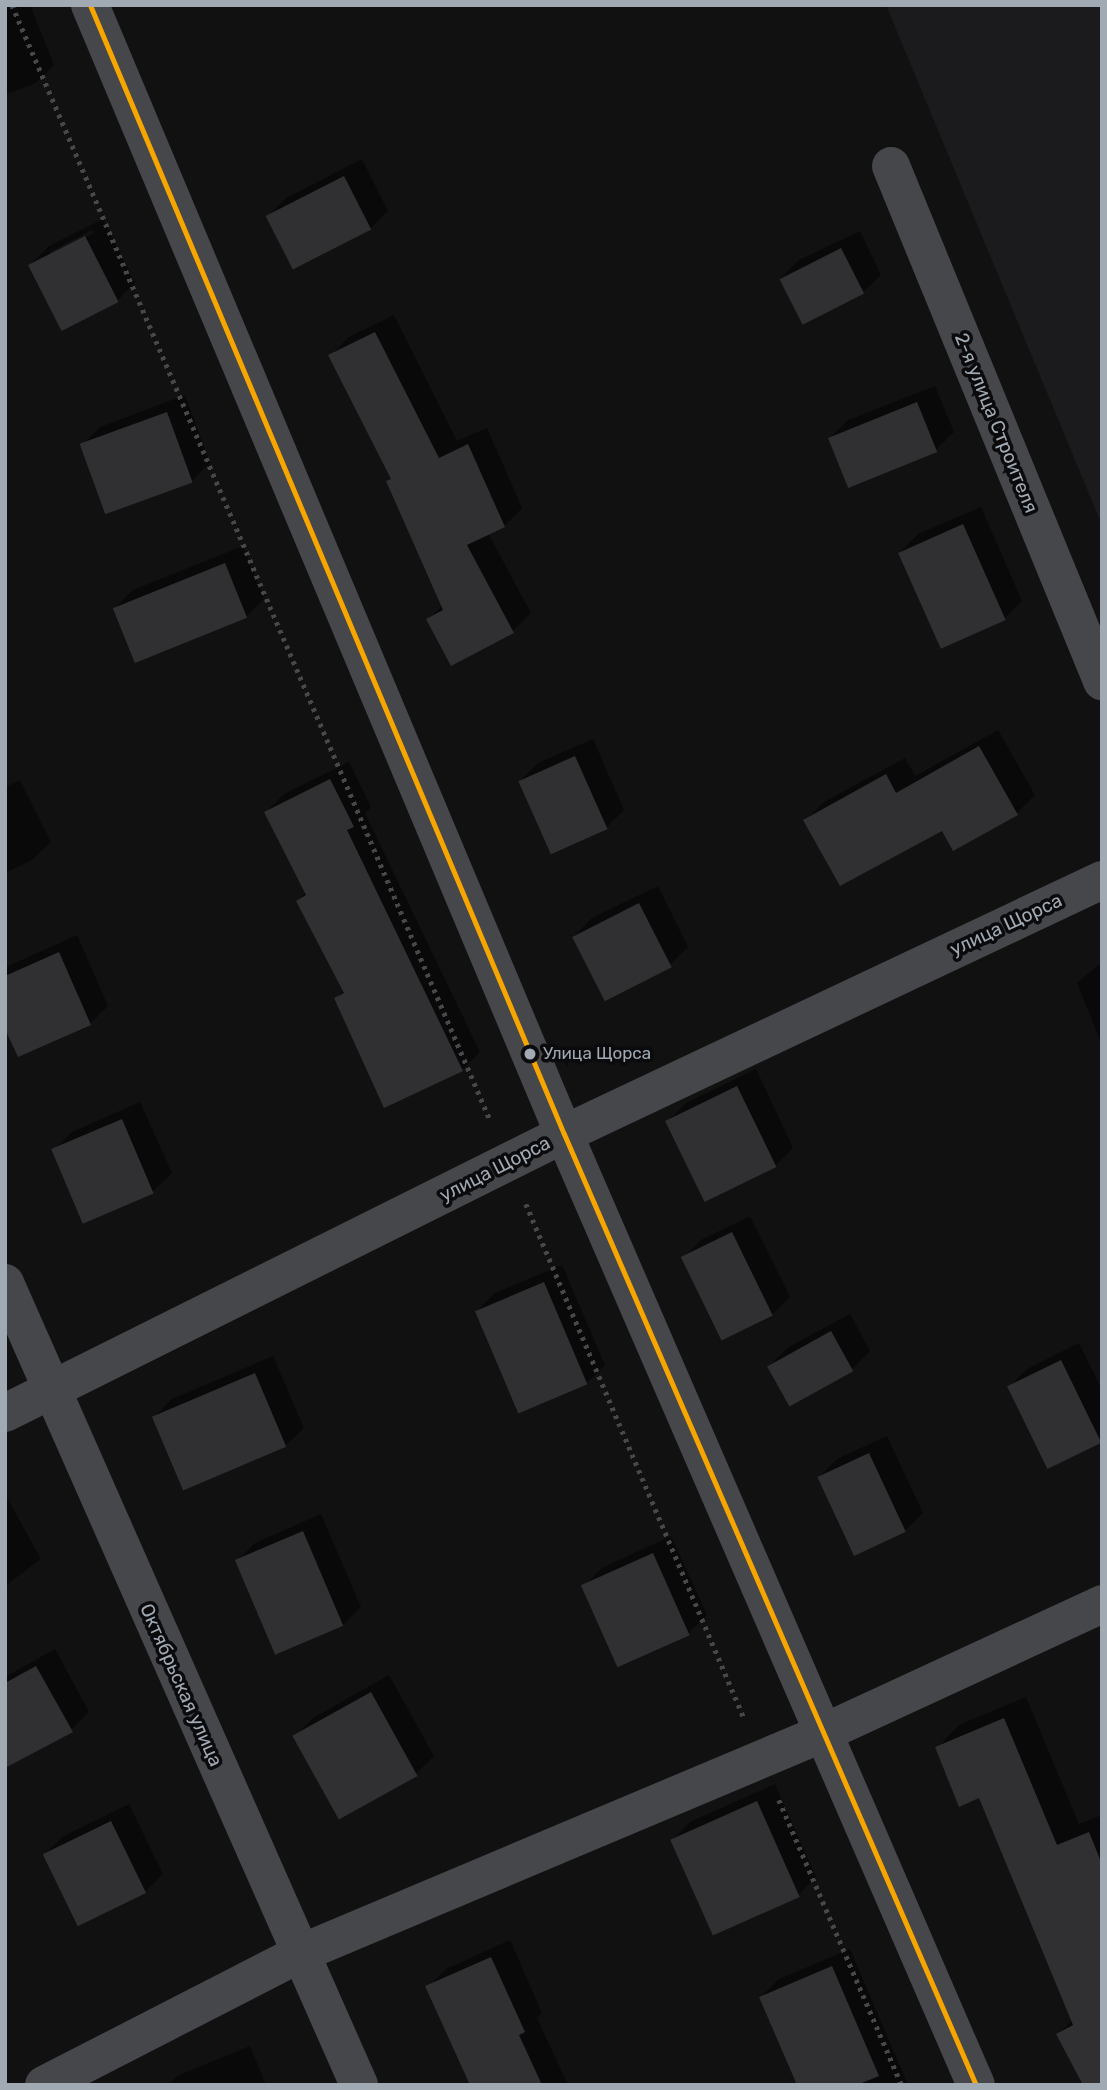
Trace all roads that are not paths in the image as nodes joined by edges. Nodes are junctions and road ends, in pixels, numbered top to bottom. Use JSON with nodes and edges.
{"nodes":[{"id":1,"x":90,"y":5,"type":"edge"},
{"id":2,"x":891,"y":166,"type":"dead end"},
{"id":3,"x":1102,"y":681,"type":"edge"},
{"id":4,"x":1102,"y":880,"type":"edge"},
{"id":5,"x":564,"y":1134,"type":"junction"},
{"id":6,"x":5,"y":1283,"type":"edge"},
{"id":7,"x":51,"y":1389,"type":"junction"},
{"id":8,"x":5,"y":1413,"type":"edge"},
{"id":9,"x":1102,"y":1604,"type":"edge"},
{"id":10,"x":821,"y":1734,"type":"junction"},
{"id":11,"x":299,"y":1954,"type":"junction"},
{"id":12,"x":44,"y":2085,"type":"edge"},
{"id":13,"x":359,"y":2085,"type":"edge"},
{"id":14,"x":976,"y":2085,"type":"edge"}],
"edges":[{"from":1,"to":5,"type":"street"},
{"from":2,"to":3,"type":"street","name":"2-я улица Строителя"},
{"from":4,"to":5,"type":"street","name":"улица Щорса"},
{"from":5,"to":7,"type":"street","name":"улица Щорса"},
{"from":5,"to":10,"type":"street"},
{"from":6,"to":7,"type":"street","name":"Октябрьская улица"},
{"from":7,"to":8,"type":"street","name":"улица Щорса"},
{"from":7,"to":11,"type":"street","name":"Октябрьская улица"},
{"from":9,"to":10,"type":"street"},
{"from":10,"to":11,"type":"street"},
{"from":10,"to":14,"type":"street"},
{"from":11,"to":12,"type":"street"},
{"from":11,"to":13,"type":"street","name":"Октябрьская улица"}]}
